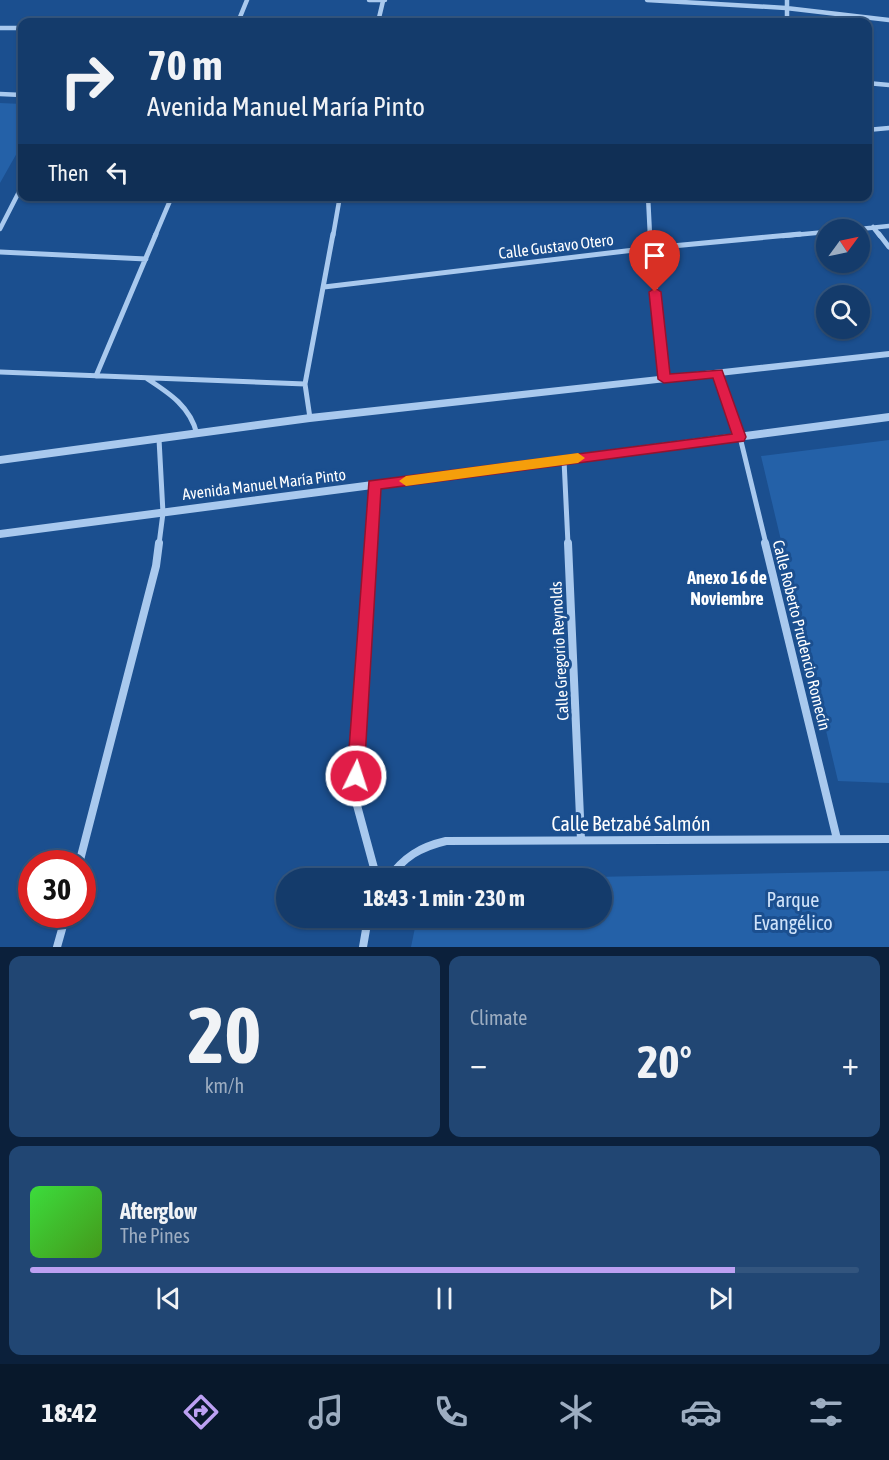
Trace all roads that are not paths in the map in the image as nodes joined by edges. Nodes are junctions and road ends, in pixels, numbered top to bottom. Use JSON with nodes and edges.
{"nodes":[{"id":1,"x":247,"y":0,"type":"edge"},
{"id":2,"x":369,"y":0,"type":"edge"},
{"id":3,"x":384,"y":0,"type":"edge"},
{"id":4,"x":647,"y":0,"type":"edge"},
{"id":5,"x":786,"y":0,"type":"edge"},
{"id":6,"x":786,"y":8,"type":"junction"},
{"id":7,"x":240,"y":18,"type":"edge"},
{"id":8,"x":379,"y":18,"type":"edge"},
{"id":9,"x":787,"y":18,"type":"edge"},
{"id":10,"x":872,"y":18,"type":"edge"},
{"id":11,"x":872,"y":18,"type":"edge"},
{"id":12,"x":889,"y":20,"type":"edge"},
{"id":13,"x":0,"y":28,"type":"edge"},
{"id":14,"x":18,"y":28,"type":"edge"},
{"id":15,"x":872,"y":83,"type":"edge"},
{"id":16,"x":889,"y":85,"type":"edge"},
{"id":17,"x":0,"y":94,"type":"edge"},
{"id":18,"x":18,"y":95,"type":"edge"},
{"id":19,"x":889,"y":128,"type":"edge"},
{"id":20,"x":872,"y":130,"type":"edge"},
{"id":21,"x":18,"y":194,"type":"edge"},
{"id":22,"x":170,"y":201,"type":"edge"},
{"id":23,"x":339,"y":201,"type":"edge"},
{"id":24,"x":648,"y":201,"type":"edge"},
{"id":25,"x":889,"y":226,"type":"edge"},
{"id":26,"x":870,"y":227,"type":"edge"},
{"id":27,"x":873,"y":227,"type":"junction"},
{"id":28,"x":0,"y":229,"type":"edge"},
{"id":29,"x":816,"y":233,"type":"edge"},
{"id":30,"x":889,"y":247,"type":"edge"},
{"id":31,"x":651,"y":248,"type":"junction"},
{"id":32,"x":0,"y":252,"type":"edge"},
{"id":33,"x":146,"y":259,"type":"junction"},
{"id":34,"x":324,"y":287,"type":"junction"},
{"id":35,"x":889,"y":354,"type":"edge"},
{"id":36,"x":0,"y":372,"type":"edge"},
{"id":37,"x":717,"y":373,"type":"junction"},
{"id":38,"x":96,"y":376,"type":"junction"},
{"id":39,"x":146,"y":378,"type":"junction"},
{"id":40,"x":664,"y":379,"type":"junction"},
{"id":41,"x":305,"y":384,"type":"junction"},
{"id":42,"x":889,"y":417,"type":"edge"},
{"id":43,"x":310,"y":418,"type":"junction"},
{"id":44,"x":197,"y":434,"type":"junction"},
{"id":45,"x":740,"y":437,"type":"junction"},
{"id":46,"x":159,"y":439,"type":"junction"},
{"id":47,"x":0,"y":460,"type":"edge"},
{"id":48,"x":564,"y":460,"type":"junction"},
{"id":49,"x":374,"y":485,"type":"junction"},
{"id":50,"x":164,"y":513,"type":"junction"},
{"id":51,"x":0,"y":534,"type":"edge"},
{"id":52,"x":837,"y":839,"type":"junction"},
{"id":53,"x":889,"y":839,"type":"edge"},
{"id":54,"x":581,"y":840,"type":"junction"},
{"id":55,"x":83,"y":850,"type":"edge"},
{"id":56,"x":373,"y":868,"type":"edge"},
{"id":57,"x":395,"y":868,"type":"edge"},
{"id":58,"x":62,"y":928,"type":"edge"},
{"id":59,"x":366,"y":928,"type":"edge"},
{"id":60,"x":57,"y":947,"type":"edge"},
{"id":61,"x":363,"y":947,"type":"edge"}],
"edges":[{"from":1,"to":7,"type":"street"},
{"from":2,"to":3,"type":"street"},
{"from":3,"to":8,"type":"street"},
{"from":4,"to":6,"type":"street"},
{"from":5,"to":6,"type":"street"},
{"from":6,"to":9,"type":"street"},
{"from":6,"to":10,"type":"street"},
{"from":11,"to":12,"type":"street"},
{"from":13,"to":14,"type":"street"},
{"from":15,"to":16,"type":"street"},
{"from":17,"to":18,"type":"street"},
{"from":19,"to":20,"type":"street"},
{"from":21,"to":28,"type":"street"},
{"from":22,"to":33,"type":"street"},
{"from":23,"to":34,"type":"street"},
{"from":24,"to":31,"type":"street"},
{"from":25,"to":27,"type":"street"},
{"from":26,"to":27,"type":"street"},
{"from":27,"to":30,"type":"street"},
{"from":29,"to":31,"type":"street","name":"Calle Gustavo Otero"},
{"from":31,"to":34,"type":"street","name":"Calle Gustavo Otero"},
{"from":31,"to":40,"type":"street"},
{"from":32,"to":33,"type":"street"},
{"from":33,"to":38,"type":"street"},
{"from":34,"to":41,"type":"street"},
{"from":35,"to":37,"type":"street"},
{"from":36,"to":38,"type":"street"},
{"from":37,"to":40,"type":"street"},
{"from":37,"to":45,"type":"street","name":"Calle Roberto Prudencio Romecín"},
{"from":38,"to":39,"type":"street"},
{"from":39,"to":41,"type":"street"},
{"from":39,"to":44,"type":"street"},
{"from":40,"to":43,"type":"street"},
{"from":41,"to":43,"type":"street"},
{"from":42,"to":45,"type":"street","name":"Avenida Manuel María Pinto"},
{"from":43,"to":44,"type":"street"},
{"from":44,"to":46,"type":"street"},
{"from":45,"to":48,"type":"street","name":"Avenida Manuel María Pinto"},
{"from":45,"to":52,"type":"street","name":"Calle Roberto Prudencio Romecín"},
{"from":46,"to":47,"type":"street"},
{"from":46,"to":50,"type":"street"},
{"from":48,"to":49,"type":"street","name":"Avenida Manuel María Pinto"},
{"from":48,"to":54,"type":"street","name":"Calle Gregorio Reynolds"},
{"from":49,"to":50,"type":"street","name":"Avenida Manuel María Pinto"},
{"from":49,"to":56,"type":"street"},
{"from":50,"to":51,"type":"street","name":"Avenida Manuel María Pinto"},
{"from":50,"to":55,"type":"street"},
{"from":52,"to":53,"type":"street","name":"Calle Betzabé Salmón"},
{"from":52,"to":54,"type":"street","name":"Calle Betzabé Salmón"},
{"from":54,"to":57,"type":"street","name":"Calle Betzabé Salmón"},
{"from":58,"to":60,"type":"street"},
{"from":59,"to":61,"type":"street"}]}
